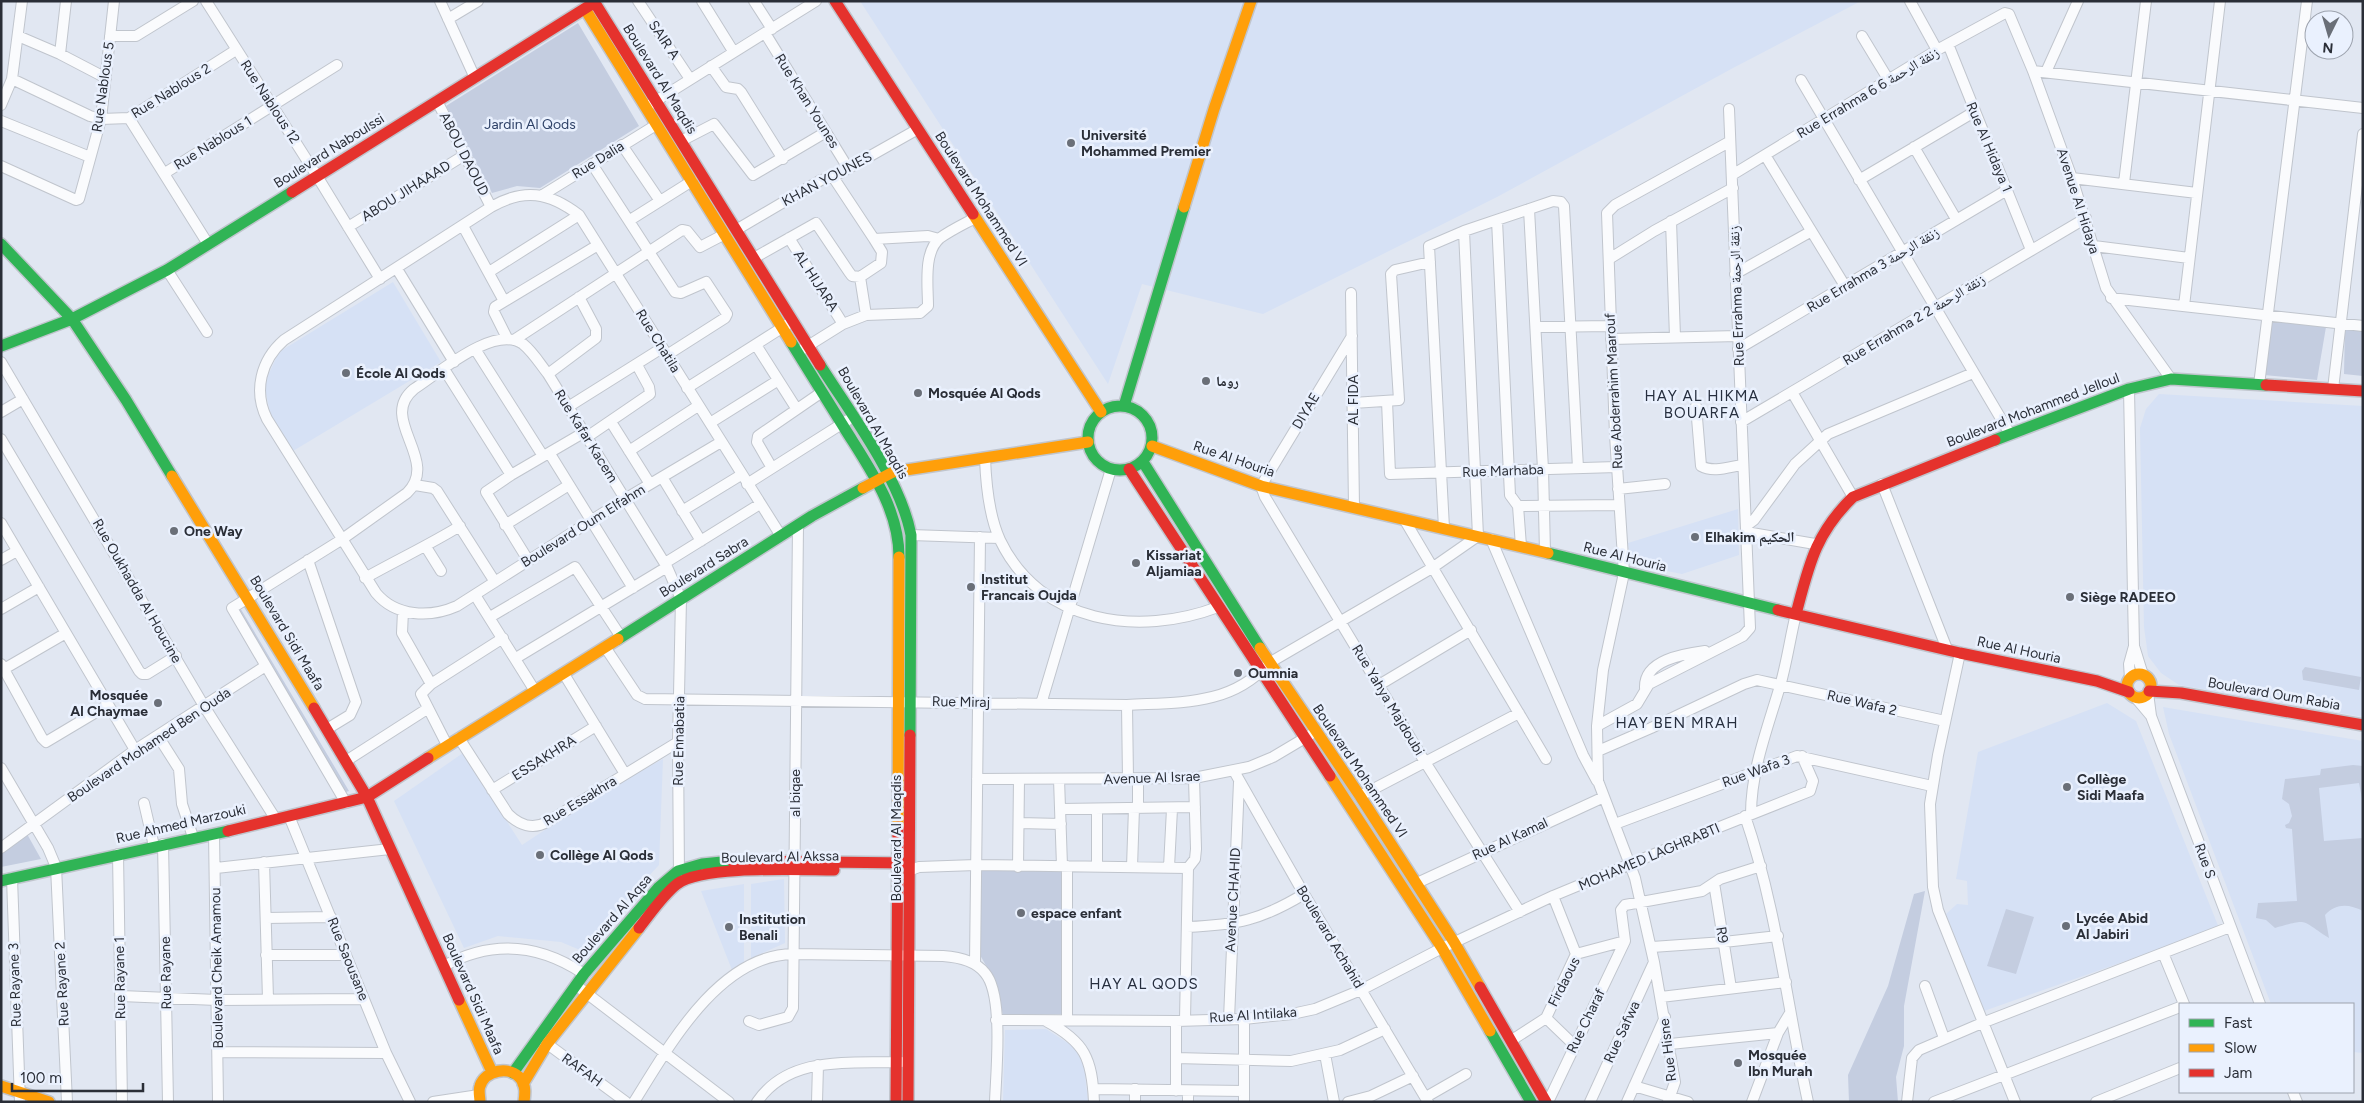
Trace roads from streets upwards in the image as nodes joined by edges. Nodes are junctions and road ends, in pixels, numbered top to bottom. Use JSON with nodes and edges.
{"nodes":[{"id":1,"x":22,"y":1,"type":"edge"},
{"id":2,"x":66,"y":1,"type":"edge"},
{"id":3,"x":114,"y":1,"type":"edge"},
{"id":4,"x":193,"y":1,"type":"edge"},
{"id":5,"x":206,"y":1,"type":"edge"},
{"id":6,"x":440,"y":1,"type":"edge"},
{"id":7,"x":478,"y":1,"type":"edge"},
{"id":8,"x":638,"y":1,"type":"edge"},
{"id":9,"x":702,"y":1,"type":"edge"},
{"id":10,"x":754,"y":1,"type":"edge"},
{"id":11,"x":816,"y":1,"type":"edge"},
{"id":12,"x":835,"y":1,"type":"edge"},
{"id":13,"x":1251,"y":1,"type":"edge"},
{"id":14,"x":1910,"y":1,"type":"edge"},
{"id":15,"x":2078,"y":1,"type":"edge"},
{"id":16,"x":2146,"y":1,"type":"edge"},
{"id":17,"x":2220,"y":1,"type":"edge"},
{"id":18,"x":2307,"y":1,"type":"edge"},
{"id":19,"x":596,"y":2,"type":"edge"},
{"id":20,"x":585,"y":9,"type":"junction"},
{"id":21,"x":2005,"y":13,"type":"joint"},
{"id":22,"x":448,"y":19,"type":"junction"},
{"id":23,"x":768,"y":31,"type":"junction"},
{"id":24,"x":18,"y":36,"type":"junction"},
{"id":25,"x":110,"y":36,"type":"junction"},
{"id":26,"x":1862,"y":36,"type":"dead end"},
{"id":27,"x":1948,"y":44,"type":"junction"},
{"id":28,"x":236,"y":50,"type":"junction"},
{"id":29,"x":1937,"y":50,"type":"junction"},
{"id":30,"x":733,"y":51,"type":"junction"},
{"id":31,"x":60,"y":54,"type":"junction"},
{"id":32,"x":337,"y":65,"type":"dead end"},
{"id":33,"x":712,"y":66,"type":"junction"},
{"id":34,"x":2033,"y":71,"type":"junction"},
{"id":35,"x":2046,"y":72,"type":"junction"},
{"id":36,"x":12,"y":78,"type":"junction"},
{"id":37,"x":106,"y":78,"type":"junction"},
{"id":38,"x":475,"y":78,"type":"junction"},
{"id":39,"x":690,"y":79,"type":"junction"},
{"id":40,"x":1888,"y":79,"type":"junction"},
{"id":41,"x":1800,"y":80,"type":"dead end"},
{"id":42,"x":2137,"y":82,"type":"junction"},
{"id":43,"x":2209,"y":91,"type":"junction"},
{"id":44,"x":2296,"y":99,"type":"junction"},
{"id":45,"x":437,"y":101,"type":"junction"},
{"id":46,"x":656,"y":101,"type":"junction"},
{"id":47,"x":1,"y":105,"type":"edge"},
{"id":48,"x":273,"y":106,"type":"junction"},
{"id":49,"x":645,"y":108,"type":"junction"},
{"id":50,"x":2363,"y":108,"type":"edge"},
{"id":51,"x":1729,"y":109,"type":"dead end"},
{"id":52,"x":1974,"y":112,"type":"junction"},
{"id":53,"x":129,"y":118,"type":"junction"},
{"id":54,"x":101,"y":119,"type":"junction"},
{"id":55,"x":1824,"y":119,"type":"junction"},
{"id":56,"x":1,"y":121,"type":"edge"},
{"id":57,"x":656,"y":125,"type":"junction"},
{"id":58,"x":918,"y":129,"type":"junction"},
{"id":59,"x":826,"y":132,"type":"junction"},
{"id":60,"x":2363,"y":134,"type":"edge"},
{"id":61,"x":681,"y":141,"type":"junction"},
{"id":62,"x":1730,"y":142,"type":"junction"},
{"id":63,"x":622,"y":144,"type":"junction"},
{"id":64,"x":1914,"y":147,"type":"junction"},
{"id":65,"x":1765,"y":155,"type":"junction"},
{"id":66,"x":463,"y":156,"type":"junction"},
{"id":67,"x":90,"y":157,"type":"junction"},
{"id":68,"x":783,"y":159,"type":"junction"},
{"id":69,"x":592,"y":164,"type":"junction"},
{"id":70,"x":1,"y":166,"type":"edge"},
{"id":71,"x":848,"y":168,"type":"junction"},
{"id":72,"x":165,"y":173,"type":"junction"},
{"id":73,"x":1732,"y":175,"type":"junction"},
{"id":74,"x":318,"y":176,"type":"junction"},
{"id":75,"x":833,"y":177,"type":"junction"},
{"id":76,"x":2072,"y":178,"type":"junction"},
{"id":77,"x":692,"y":180,"type":"junction"},
{"id":78,"x":1859,"y":180,"type":"junction"},
{"id":79,"x":2124,"y":183,"type":"junction"},
{"id":80,"x":1733,"y":188,"type":"junction"},
{"id":81,"x":2007,"y":190,"type":"junction"},
{"id":82,"x":2197,"y":193,"type":"junction"},
{"id":83,"x":541,"y":196,"type":"junction"},
{"id":84,"x":660,"y":201,"type":"junction"},
{"id":85,"x":490,"y":207,"type":"junction"},
{"id":86,"x":1529,"y":209,"type":"junction"},
{"id":87,"x":579,"y":215,"type":"junction"},
{"id":88,"x":975,"y":218,"type":"junction"},
{"id":89,"x":2086,"y":218,"type":"junction"},
{"id":90,"x":1956,"y":219,"type":"junction"},
{"id":91,"x":630,"y":220,"type":"junction"},
{"id":92,"x":1497,"y":220,"type":"junction"},
{"id":93,"x":1671,"y":221,"type":"junction"},
{"id":94,"x":463,"y":226,"type":"junction"},
{"id":95,"x":348,"y":227,"type":"junction"},
{"id":96,"x":736,"y":230,"type":"junction"},
{"id":97,"x":1464,"y":231,"type":"junction"},
{"id":98,"x":1810,"y":232,"type":"junction"},
{"id":99,"x":725,"y":234,"type":"junction"},
{"id":100,"x":788,"y":238,"type":"junction"},
{"id":101,"x":874,"y":239,"type":"junction"},
{"id":102,"x":939,"y":239,"type":"junction"},
{"id":103,"x":1,"y":244,"type":"edge"},
{"id":104,"x":208,"y":244,"type":"junction"},
{"id":105,"x":598,"y":245,"type":"junction"},
{"id":106,"x":2094,"y":246,"type":"junction"},
{"id":107,"x":649,"y":250,"type":"junction"},
{"id":108,"x":2031,"y":250,"type":"junction"},
{"id":109,"x":1902,"y":253,"type":"junction"},
{"id":110,"x":754,"y":258,"type":"junction"},
{"id":111,"x":2189,"y":258,"type":"junction"},
{"id":112,"x":1608,"y":259,"type":"junction"},
{"id":113,"x":1430,"y":262,"type":"junction"},
{"id":114,"x":397,"y":269,"type":"junction"},
{"id":115,"x":167,"y":270,"type":"junction"},
{"id":116,"x":489,"y":272,"type":"junction"},
{"id":117,"x":615,"y":272,"type":"junction"},
{"id":118,"x":1735,"y":274,"type":"junction"},
{"id":119,"x":860,"y":277,"type":"junction"},
{"id":120,"x":380,"y":279,"type":"junction"},
{"id":121,"x":1845,"y":286,"type":"junction"},
{"id":122,"x":1352,"y":293,"type":"dead end"},
{"id":123,"x":578,"y":297,"type":"junction"},
{"id":124,"x":2111,"y":298,"type":"junction"},
{"id":125,"x":504,"y":301,"type":"junction"},
{"id":126,"x":2184,"y":306,"type":"junction"},
{"id":127,"x":1934,"y":307,"type":"junction"},
{"id":128,"x":866,"y":315,"type":"junction"},
{"id":129,"x":2268,"y":316,"type":"junction"},
{"id":130,"x":72,"y":319,"type":"junction"},
{"id":131,"x":793,"y":320,"type":"junction"},
{"id":132,"x":843,"y":324,"type":"junction"},
{"id":133,"x":2339,"y":324,"type":"junction"},
{"id":134,"x":1571,"y":326,"type":"junction"},
{"id":135,"x":1610,"y":326,"type":"junction"},
{"id":136,"x":2363,"y":326,"type":"edge"},
{"id":137,"x":783,"y":327,"type":"junction"},
{"id":138,"x":1536,"y":327,"type":"junction"},
{"id":139,"x":207,"y":332,"type":"dead end"},
{"id":140,"x":1352,"y":336,"type":"junction"},
{"id":141,"x":1738,"y":336,"type":"junction"},
{"id":142,"x":1675,"y":337,"type":"junction"},
{"id":143,"x":510,"y":339,"type":"junction"},
{"id":144,"x":1611,"y":339,"type":"junction"},
{"id":145,"x":756,"y":345,"type":"junction"},
{"id":146,"x":810,"y":345,"type":"junction"},
{"id":147,"x":1,"y":346,"type":"edge"},
{"id":148,"x":475,"y":349,"type":"junction"},
{"id":149,"x":1738,"y":349,"type":"junction"},
{"id":150,"x":665,"y":352,"type":"junction"},
{"id":151,"x":798,"y":352,"type":"junction"},
{"id":152,"x":1,"y":362,"type":"edge"},
{"id":153,"x":454,"y":362,"type":"junction"},
{"id":154,"x":636,"y":365,"type":"junction"},
{"id":155,"x":444,"y":369,"type":"junction"},
{"id":156,"x":1973,"y":373,"type":"junction"},
{"id":157,"x":548,"y":374,"type":"junction"},
{"id":158,"x":2171,"y":378,"type":"junction"},
{"id":159,"x":777,"y":381,"type":"junction"},
{"id":160,"x":2259,"y":385,"type":"junction"},
{"id":161,"x":687,"y":388,"type":"junction"},
{"id":162,"x":2129,"y":389,"type":"junction"},
{"id":163,"x":2333,"y":389,"type":"junction"},
{"id":164,"x":2363,"y":391,"type":"edge"},
{"id":165,"x":822,"y":392,"type":"junction"},
{"id":166,"x":1792,"y":392,"type":"junction"},
{"id":167,"x":23,"y":398,"type":"junction"},
{"id":168,"x":1387,"y":401,"type":"junction"},
{"id":169,"x":1353,"y":402,"type":"junction"},
{"id":170,"x":698,"y":406,"type":"junction"},
{"id":171,"x":1124,"y":406,"type":"junction"},
{"id":172,"x":1696,"y":406,"type":"dead end"},
{"id":173,"x":568,"y":408,"type":"junction"},
{"id":174,"x":796,"y":408,"type":"junction"},
{"id":175,"x":1,"y":412,"type":"edge"},
{"id":176,"x":1101,"y":412,"type":"junction"},
{"id":177,"x":853,"y":417,"type":"junction"},
{"id":178,"x":611,"y":422,"type":"junction"},
{"id":179,"x":1741,"y":422,"type":"junction"},
{"id":180,"x":710,"y":423,"type":"junction"},
{"id":181,"x":842,"y":424,"type":"junction"},
{"id":182,"x":2010,"y":434,"type":"junction"},
{"id":183,"x":585,"y":435,"type":"junction"},
{"id":184,"x":1,"y":439,"type":"edge"},
{"id":185,"x":1820,"y":440,"type":"junction"},
{"id":186,"x":721,"y":442,"type":"junction"},
{"id":187,"x":1088,"y":442,"type":"junction"},
{"id":188,"x":1152,"y":446,"type":"junction"},
{"id":189,"x":629,"y":450,"type":"junction"},
{"id":190,"x":546,"y":455,"type":"junction"},
{"id":191,"x":985,"y":458,"type":"junction"},
{"id":192,"x":1143,"y":462,"type":"junction"},
{"id":193,"x":1742,"y":465,"type":"junction"},
{"id":194,"x":1617,"y":467,"type":"junction"},
{"id":195,"x":772,"y":468,"type":"junction"},
{"id":196,"x":1578,"y":468,"type":"junction"},
{"id":197,"x":1129,"y":469,"type":"junction"},
{"id":198,"x":1543,"y":469,"type":"junction"},
{"id":199,"x":1112,"y":470,"type":"junction"},
{"id":200,"x":1509,"y":470,"type":"junction"},
{"id":201,"x":1474,"y":471,"type":"junction"},
{"id":202,"x":1442,"y":472,"type":"junction"},
{"id":203,"x":888,"y":474,"type":"junction"},
{"id":204,"x":511,"y":475,"type":"junction"},
{"id":205,"x":662,"y":477,"type":"junction"},
{"id":206,"x":744,"y":479,"type":"junction"},
{"id":207,"x":877,"y":480,"type":"junction"},
{"id":208,"x":650,"y":484,"type":"junction"},
{"id":209,"x":1665,"y":484,"type":"dead end"},
{"id":210,"x":1882,"y":484,"type":"junction"},
{"id":211,"x":415,"y":485,"type":"junction"},
{"id":212,"x":569,"y":485,"type":"junction"},
{"id":213,"x":1261,"y":486,"type":"junction"},
{"id":214,"x":1618,"y":490,"type":"junction"},
{"id":215,"x":1852,"y":498,"type":"junction"},
{"id":216,"x":625,"y":499,"type":"junction"},
{"id":217,"x":760,"y":504,"type":"junction"},
{"id":218,"x":1545,"y":505,"type":"junction"},
{"id":219,"x":1619,"y":505,"type":"junction"},
{"id":220,"x":1518,"y":506,"type":"junction"},
{"id":221,"x":1354,"y":507,"type":"junction"},
{"id":222,"x":682,"y":511,"type":"junction"},
{"id":223,"x":1404,"y":519,"type":"junction"},
{"id":224,"x":592,"y":522,"type":"junction"},
{"id":225,"x":1,"y":523,"type":"edge"},
{"id":226,"x":505,"y":525,"type":"junction"},
{"id":227,"x":460,"y":526,"type":"junction"},
{"id":228,"x":798,"y":526,"type":"junction"},
{"id":229,"x":1444,"y":528,"type":"junction"},
{"id":230,"x":1746,"y":529,"type":"junction"},
{"id":231,"x":911,"y":535,"type":"junction"},
{"id":232,"x":781,"y":536,"type":"junction"},
{"id":233,"x":1478,"y":536,"type":"junction"},
{"id":234,"x":980,"y":537,"type":"junction"},
{"id":235,"x":999,"y":538,"type":"junction"},
{"id":236,"x":1491,"y":539,"type":"junction"},
{"id":237,"x":341,"y":540,"type":"junction"},
{"id":238,"x":701,"y":541,"type":"junction"},
{"id":239,"x":1815,"y":544,"type":"junction"},
{"id":240,"x":1521,"y":546,"type":"junction"},
{"id":241,"x":426,"y":547,"type":"junction"},
{"id":242,"x":17,"y":551,"type":"junction"},
{"id":243,"x":1546,"y":552,"type":"junction"},
{"id":244,"x":1,"y":560,"type":"edge"},
{"id":245,"x":308,"y":560,"type":"junction"},
{"id":246,"x":528,"y":560,"type":"junction"},
{"id":247,"x":666,"y":565,"type":"junction"},
{"id":248,"x":1432,"y":568,"type":"junction"},
{"id":249,"x":441,"y":571,"type":"dead end"},
{"id":250,"x":1624,"y":573,"type":"junction"},
{"id":251,"x":365,"y":578,"type":"junction"},
{"id":252,"x":495,"y":582,"type":"junction"},
{"id":253,"x":39,"y":587,"type":"junction"},
{"id":254,"x":633,"y":588,"type":"junction"},
{"id":255,"x":476,"y":595,"type":"junction"},
{"id":256,"x":247,"y":597,"type":"junction"},
{"id":257,"x":681,"y":599,"type":"junction"},
{"id":258,"x":1748,"y":603,"type":"junction"},
{"id":259,"x":602,"y":607,"type":"junction"},
{"id":260,"x":1068,"y":607,"type":"junction"},
{"id":261,"x":1218,"y":607,"type":"junction"},
{"id":262,"x":1,"y":609,"type":"edge"},
{"id":263,"x":403,"y":611,"type":"junction"},
{"id":264,"x":1796,"y":614,"type":"junction"},
{"id":265,"x":490,"y":617,"type":"junction"},
{"id":266,"x":1340,"y":622,"type":"junction"},
{"id":267,"x":905,"y":625,"type":"junction"},
{"id":268,"x":1472,"y":630,"type":"junction"},
{"id":269,"x":66,"y":633,"type":"junction"},
{"id":270,"x":621,"y":637,"type":"junction"},
{"id":271,"x":503,"y":638,"type":"junction"},
{"id":272,"x":2134,"y":646,"type":"junction"},
{"id":273,"x":605,"y":647,"type":"junction"},
{"id":274,"x":1947,"y":649,"type":"junction"},
{"id":275,"x":1960,"y":653,"type":"junction"},
{"id":276,"x":176,"y":656,"type":"junction"},
{"id":277,"x":516,"y":658,"type":"junction"},
{"id":278,"x":1269,"y":663,"type":"junction"},
{"id":279,"x":3,"y":667,"type":"edge"},
{"id":280,"x":264,"y":667,"type":"junction"},
{"id":281,"x":1260,"y":673,"type":"junction"},
{"id":282,"x":564,"y":674,"type":"junction"},
{"id":283,"x":2129,"y":679,"type":"junction"},
{"id":284,"x":2097,"y":680,"type":"junction"},
{"id":285,"x":431,"y":684,"type":"junction"},
{"id":286,"x":1780,"y":684,"type":"junction"},
{"id":287,"x":1379,"y":685,"type":"junction"},
{"id":288,"x":2148,"y":685,"type":"junction"},
{"id":289,"x":535,"y":691,"type":"junction"},
{"id":290,"x":2132,"y":695,"type":"junction"},
{"id":291,"x":679,"y":699,"type":"junction"},
{"id":292,"x":795,"y":700,"type":"junction"},
{"id":293,"x":898,"y":701,"type":"junction"},
{"id":294,"x":911,"y":701,"type":"junction"},
{"id":295,"x":978,"y":703,"type":"junction"},
{"id":296,"x":1041,"y":704,"type":"junction"},
{"id":297,"x":108,"y":705,"type":"junction"},
{"id":298,"x":1127,"y":705,"type":"junction"},
{"id":299,"x":204,"y":706,"type":"junction"},
{"id":300,"x":427,"y":709,"type":"junction"},
{"id":301,"x":1519,"y":713,"type":"junction"},
{"id":302,"x":2151,"y":716,"type":"junction"},
{"id":303,"x":1945,"y":721,"type":"junction"},
{"id":304,"x":2363,"y":725,"type":"edge"},
{"id":305,"x":596,"y":726,"type":"junction"},
{"id":306,"x":1597,"y":726,"type":"junction"},
{"id":307,"x":327,"y":729,"type":"junction"},
{"id":308,"x":1311,"y":735,"type":"junction"},
{"id":309,"x":158,"y":736,"type":"junction"},
{"id":310,"x":459,"y":738,"type":"junction"},
{"id":311,"x":678,"y":742,"type":"junction"},
{"id":312,"x":447,"y":745,"type":"junction"},
{"id":313,"x":135,"y":750,"type":"junction"},
{"id":314,"x":1598,"y":750,"type":"junction"},
{"id":315,"x":1802,"y":756,"type":"junction"},
{"id":316,"x":1546,"y":759,"type":"dead end"},
{"id":317,"x":346,"y":762,"type":"junction"},
{"id":318,"x":1425,"y":762,"type":"junction"},
{"id":319,"x":1,"y":768,"type":"edge"},
{"id":320,"x":1756,"y":772,"type":"junction"},
{"id":321,"x":625,"y":774,"type":"junction"},
{"id":322,"x":1237,"y":776,"type":"junction"},
{"id":323,"x":1194,"y":778,"type":"junction"},
{"id":324,"x":978,"y":779,"type":"junction"},
{"id":325,"x":1019,"y":779,"type":"junction"},
{"id":326,"x":1059,"y":779,"type":"junction"},
{"id":327,"x":1133,"y":779,"type":"junction"},
{"id":328,"x":1598,"y":781,"type":"junction"},
{"id":329,"x":1932,"y":786,"type":"junction"},
{"id":330,"x":492,"y":790,"type":"junction"},
{"id":331,"x":1360,"y":796,"type":"junction"},
{"id":332,"x":1604,"y":796,"type":"junction"},
{"id":333,"x":367,"y":797,"type":"junction"},
{"id":334,"x":144,"y":803,"type":"dead end"},
{"id":335,"x":346,"y":803,"type":"junction"},
{"id":336,"x":1136,"y":808,"type":"junction"},
{"id":337,"x":1172,"y":808,"type":"junction"},
{"id":338,"x":1194,"y":808,"type":"junction"},
{"id":339,"x":1061,"y":809,"type":"junction"},
{"id":340,"x":1097,"y":809,"type":"junction"},
{"id":341,"x":1748,"y":815,"type":"junction"},
{"id":342,"x":288,"y":816,"type":"junction"},
{"id":343,"x":275,"y":818,"type":"junction"},
{"id":344,"x":1019,"y":823,"type":"junction"},
{"id":345,"x":34,"y":824,"type":"junction"},
{"id":346,"x":1061,"y":824,"type":"junction"},
{"id":347,"x":1615,"y":824,"type":"junction"},
{"id":348,"x":214,"y":834,"type":"junction"},
{"id":349,"x":193,"y":837,"type":"junction"},
{"id":350,"x":159,"y":845,"type":"junction"},
{"id":351,"x":1,"y":848,"type":"edge"},
{"id":352,"x":390,"y":849,"type":"junction"},
{"id":353,"x":1483,"y":852,"type":"junction"},
{"id":354,"x":118,"y":854,"type":"junction"},
{"id":355,"x":306,"y":857,"type":"junction"},
{"id":356,"x":264,"y":862,"type":"junction"},
{"id":357,"x":1631,"y":864,"type":"junction"},
{"id":358,"x":794,"y":865,"type":"junction"},
{"id":359,"x":976,"y":865,"type":"junction"},
{"id":360,"x":1018,"y":866,"type":"junction"},
{"id":361,"x":1064,"y":866,"type":"junction"},
{"id":362,"x":1097,"y":866,"type":"junction"},
{"id":363,"x":1761,"y":866,"type":"junction"},
{"id":364,"x":56,"y":867,"type":"junction"},
{"id":365,"x":908,"y":867,"type":"junction"},
{"id":366,"x":1132,"y":867,"type":"junction"},
{"id":367,"x":1169,"y":867,"type":"junction"},
{"id":368,"x":216,"y":868,"type":"junction"},
{"id":369,"x":1188,"y":868,"type":"junction"},
{"id":370,"x":678,"y":871,"type":"junction"},
{"id":371,"x":6,"y":879,"type":"edge"},
{"id":372,"x":679,"y":883,"type":"junction"},
{"id":373,"x":1417,"y":883,"type":"junction"},
{"id":374,"x":1714,"y":883,"type":"junction"},
{"id":375,"x":1304,"y":894,"type":"junction"},
{"id":376,"x":1553,"y":896,"type":"junction"},
{"id":377,"x":1642,"y":903,"type":"junction"},
{"id":378,"x":1520,"y":912,"type":"junction"},
{"id":379,"x":331,"y":917,"type":"junction"},
{"id":380,"x":266,"y":918,"type":"junction"},
{"id":381,"x":1231,"y":924,"type":"junction"},
{"id":382,"x":1187,"y":927,"type":"junction"},
{"id":383,"x":2230,"y":927,"type":"junction"},
{"id":384,"x":1778,"y":936,"type":"junction"},
{"id":385,"x":1625,"y":941,"type":"junction"},
{"id":386,"x":1454,"y":942,"type":"junction"},
{"id":387,"x":1724,"y":942,"type":"junction"},
{"id":388,"x":1652,"y":947,"type":"junction"},
{"id":389,"x":1442,"y":948,"type":"junction"},
{"id":390,"x":2163,"y":953,"type":"junction"},
{"id":391,"x":793,"y":954,"type":"junction"},
{"id":392,"x":1576,"y":954,"type":"junction"},
{"id":393,"x":266,"y":955,"type":"junction"},
{"id":394,"x":346,"y":955,"type":"junction"},
{"id":395,"x":897,"y":955,"type":"junction"},
{"id":396,"x":910,"y":955,"type":"junction"},
{"id":397,"x":1654,"y":962,"type":"junction"},
{"id":398,"x":975,"y":964,"type":"junction"},
{"id":399,"x":444,"y":966,"type":"junction"},
{"id":400,"x":584,"y":974,"type":"junction"},
{"id":401,"x":1786,"y":982,"type":"junction"},
{"id":402,"x":576,"y":986,"type":"junction"},
{"id":403,"x":1925,"y":986,"type":"dead end"},
{"id":404,"x":1730,"y":988,"type":"junction"},
{"id":405,"x":1361,"y":990,"type":"junction"},
{"id":406,"x":586,"y":994,"type":"junction"},
{"id":407,"x":121,"y":996,"type":"junction"},
{"id":408,"x":1661,"y":997,"type":"junction"},
{"id":409,"x":167,"y":998,"type":"junction"},
{"id":410,"x":268,"y":999,"type":"junction"},
{"id":411,"x":217,"y":1000,"type":"junction"},
{"id":412,"x":364,"y":1000,"type":"junction"},
{"id":413,"x":2184,"y":1003,"type":"edge"},
{"id":414,"x":2260,"y":1003,"type":"edge"},
{"id":415,"x":2179,"y":1007,"type":"edge"},
{"id":416,"x":1790,"y":1013,"type":"junction"},
{"id":417,"x":1665,"y":1017,"type":"junction"},
{"id":418,"x":1546,"y":1018,"type":"junction"},
{"id":419,"x":1229,"y":1019,"type":"junction"},
{"id":420,"x":1244,"y":1019,"type":"junction"},
{"id":421,"x":996,"y":1020,"type":"junction"},
{"id":422,"x":1044,"y":1020,"type":"junction"},
{"id":423,"x":1067,"y":1020,"type":"junction"},
{"id":424,"x":1180,"y":1020,"type":"junction"},
{"id":425,"x":750,"y":1021,"type":"dead end"},
{"id":426,"x":1982,"y":1023,"type":"junction"},
{"id":427,"x":1384,"y":1029,"type":"junction"},
{"id":428,"x":1778,"y":1033,"type":"junction"},
{"id":429,"x":1944,"y":1038,"type":"junction"},
{"id":430,"x":1512,"y":1040,"type":"junction"},
{"id":431,"x":543,"y":1041,"type":"junction"},
{"id":432,"x":1670,"y":1044,"type":"junction"},
{"id":433,"x":1574,"y":1045,"type":"junction"},
{"id":434,"x":219,"y":1052,"type":"junction"},
{"id":435,"x":386,"y":1052,"type":"junction"},
{"id":436,"x":665,"y":1053,"type":"junction"},
{"id":437,"x":1324,"y":1054,"type":"junction"},
{"id":438,"x":1176,"y":1058,"type":"junction"},
{"id":439,"x":1245,"y":1060,"type":"junction"},
{"id":440,"x":902,"y":1062,"type":"junction"},
{"id":441,"x":818,"y":1065,"type":"junction"},
{"id":442,"x":2179,"y":1068,"type":"edge"},
{"id":443,"x":492,"y":1072,"type":"junction"},
{"id":444,"x":513,"y":1073,"type":"junction"},
{"id":445,"x":1466,"y":1074,"type":"dead end"},
{"id":446,"x":2003,"y":1074,"type":"junction"},
{"id":447,"x":1413,"y":1076,"type":"junction"},
{"id":448,"x":523,"y":1084,"type":"junction"},
{"id":449,"x":1,"y":1086,"type":"edge"},
{"id":450,"x":1634,"y":1086,"type":"junction"},
{"id":451,"x":1093,"y":1089,"type":"junction"},
{"id":452,"x":1135,"y":1090,"type":"junction"},
{"id":453,"x":1176,"y":1090,"type":"junction"},
{"id":454,"x":1188,"y":1091,"type":"junction"},
{"id":455,"x":19,"y":1096,"type":"edge"},
{"id":456,"x":1244,"y":1096,"type":"edge"},
{"id":457,"x":479,"y":1099,"type":"edge"},
{"id":458,"x":1427,"y":1099,"type":"edge"},
{"id":459,"x":1669,"y":1099,"type":"edge"},
{"id":460,"x":49,"y":1102,"type":"edge"},
{"id":461,"x":67,"y":1102,"type":"edge"},
{"id":462,"x":122,"y":1102,"type":"edge"},
{"id":463,"x":168,"y":1102,"type":"edge"},
{"id":464,"x":218,"y":1102,"type":"edge"},
{"id":465,"x":410,"y":1102,"type":"edge"},
{"id":466,"x":433,"y":1102,"type":"edge"},
{"id":467,"x":524,"y":1102,"type":"edge"},
{"id":468,"x":626,"y":1102,"type":"edge"},
{"id":469,"x":634,"y":1102,"type":"edge"},
{"id":470,"x":729,"y":1102,"type":"edge"},
{"id":471,"x":757,"y":1102,"type":"edge"},
{"id":472,"x":817,"y":1102,"type":"edge"},
{"id":473,"x":896,"y":1102,"type":"edge"},
{"id":474,"x":908,"y":1102,"type":"edge"},
{"id":475,"x":995,"y":1102,"type":"edge"},
{"id":476,"x":1094,"y":1102,"type":"edge"},
{"id":477,"x":1135,"y":1102,"type":"edge"},
{"id":478,"x":1188,"y":1102,"type":"edge"},
{"id":479,"x":1334,"y":1102,"type":"edge"},
{"id":480,"x":1348,"y":1102,"type":"edge"},
{"id":481,"x":1531,"y":1102,"type":"edge"},
{"id":482,"x":1547,"y":1102,"type":"edge"},
{"id":483,"x":1590,"y":1102,"type":"edge"},
{"id":484,"x":1628,"y":1102,"type":"edge"},
{"id":485,"x":1688,"y":1102,"type":"edge"},
{"id":486,"x":1752,"y":1102,"type":"edge"},
{"id":487,"x":1808,"y":1102,"type":"edge"},
{"id":488,"x":1907,"y":1102,"type":"edge"},
{"id":489,"x":1934,"y":1102,"type":"edge"},
{"id":490,"x":2015,"y":1102,"type":"edge"},
{"id":491,"x":2096,"y":1102,"type":"edge"}],
"edges":[{"from":1,"to":24,"type":"street"},
{"from":2,"to":31,"type":"street"},
{"from":3,"to":25,"type":"street","name":"Rue Nablous 5"},
{"from":4,"to":25,"type":"street"},
{"from":5,"to":28,"type":"street","name":"Rue Nablous 12"},
{"from":6,"to":22,"type":"street"},
{"from":7,"to":22,"type":"street"},
{"from":8,"to":39,"type":"street","name":"SAIR A"},
{"from":9,"to":30,"type":"street"},
{"from":10,"to":23,"type":"street","name":"Rue Khan Younes"},
{"from":11,"to":23,"type":"street"},
{"from":12,"to":58,"type":"street","name":"Boulevard Mohammed VI"},
{"from":13,"to":171,"type":"street"},
{"from":14,"to":29,"type":"street"},
{"from":15,"to":35,"type":"street"},
{"from":16,"to":42,"type":"street"},
{"from":17,"to":43,"type":"street"},
{"from":18,"to":44,"type":"street"},
{"from":19,"to":20,"type":"street","name":"Boulevard Naboulssi"},
{"from":19,"to":46,"type":"street","name":"Boulevard Al Maqdis"},
{"from":20,"to":38,"type":"street","name":"Boulevard Naboulssi"},
{"from":20,"to":49,"type":"street","name":"Boulevard Al Maqdis"},
{"from":21,"to":27,"type":"street","name":"Rue Errahma 6 6 زنقة الرحمة"},
{"from":21,"to":34,"type":"street","name":"Avenue Al Hidaya"},
{"from":22,"to":38,"type":"street"},
{"from":23,"to":30,"type":"street"},
{"from":23,"to":59,"type":"street","name":"Rue Khan Younes"},
{"from":24,"to":31,"type":"street"},
{"from":24,"to":36,"type":"street"},
{"from":25,"to":37,"type":"street","name":"Rue Nablous 5"},
{"from":26,"to":40,"type":"street"},
{"from":27,"to":29,"type":"street","name":"Rue Errahma 6 6 زنقة الرحمة"},
{"from":27,"to":52,"type":"street","name":"Rue Al Hidaya 1"},
{"from":28,"to":48,"type":"street","name":"Rue Nablous 12"},
{"from":28,"to":53,"type":"street","name":"Rue Nablous 2"},
{"from":29,"to":40,"type":"street","name":"Rue Errahma 6 6 زنقة الرحمة"},
{"from":30,"to":33,"type":"street"},
{"from":31,"to":37,"type":"street"},
{"from":32,"to":48,"type":"street","name":"Rue Nablous 1"},
{"from":33,"to":39,"type":"street"},
{"from":33,"to":68,"type":"street"},
{"from":34,"to":35,"type":"street"},
{"from":34,"to":76,"type":"street","name":"Avenue Al Hidaya"},
{"from":35,"to":42,"type":"street"},
{"from":36,"to":47,"type":"street"},
{"from":36,"to":54,"type":"street"},
{"from":37,"to":54,"type":"street","name":"Rue Nablous 5"},
{"from":38,"to":45,"type":"street","name":"Boulevard Naboulssi"},
{"from":39,"to":46,"type":"street"},
{"from":40,"to":55,"type":"street","name":"Rue Errahma 6 6 زنقة الرحمة"},
{"from":41,"to":55,"type":"street"},
{"from":42,"to":43,"type":"street"},
{"from":42,"to":79,"type":"street"},
{"from":43,"to":44,"type":"street"},
{"from":43,"to":82,"type":"street"},
{"from":44,"to":50,"type":"street"},
{"from":44,"to":129,"type":"street"},
{"from":45,"to":66,"type":"street","name":"ABOU DAOUD"},
{"from":45,"to":74,"type":"street","name":"Boulevard Naboulssi"},
{"from":46,"to":49,"type":"street"},
{"from":46,"to":61,"type":"street","name":"Boulevard Al Maqdis"},
{"from":48,"to":72,"type":"street","name":"Rue Nablous 1"},
{"from":48,"to":74,"type":"street","name":"Rue Nablous 12"},
{"from":49,"to":57,"type":"street","name":"Boulevard Al Maqdis"},
{"from":51,"to":62,"type":"street","name":"Rue Errahma زنقة الرحمة"},
{"from":52,"to":64,"type":"street"},
{"from":52,"to":81,"type":"street","name":"Rue Al Hidaya 1"},
{"from":53,"to":54,"type":"street","name":"Rue Nablous 2"},
{"from":53,"to":72,"type":"street"},
{"from":54,"to":67,"type":"street","name":"Rue Nablous 5"},
{"from":55,"to":65,"type":"street","name":"Rue Errahma 6 6 زنقة الرحمة"},
{"from":55,"to":78,"type":"street"},
{"from":56,"to":67,"type":"street"},
{"from":57,"to":63,"type":"street","name":"Rue Dalia"},
{"from":57,"to":77,"type":"street","name":"Boulevard Al Maqdis"},
{"from":58,"to":71,"type":"street","name":"KHAN YOUNES"},
{"from":58,"to":88,"type":"street","name":"Boulevard Mohammed VI"},
{"from":59,"to":68,"type":"street"},
{"from":59,"to":71,"type":"street","name":"Rue Khan Younes"},
{"from":60,"to":133,"type":"street"},
{"from":61,"to":68,"type":"street"},
{"from":61,"to":96,"type":"street","name":"Boulevard Al Maqdis"},
{"from":62,"to":73,"type":"street","name":"Rue Errahma زنقة الرحمة"},
{"from":62,"to":112,"type":"street","name":"Rue Abderrahim Maarouf"},
{"from":63,"to":69,"type":"street","name":"Rue Dalia"},
{"from":63,"to":84,"type":"street"},
{"from":64,"to":78,"type":"street"},
{"from":64,"to":90,"type":"street"},
{"from":65,"to":73,"type":"street","name":"Rue Errahma 6 6 زنقة الرحمة"},
{"from":65,"to":98,"type":"street"},
{"from":66,"to":85,"type":"street","name":"ABOU DAOUD"},
{"from":66,"to":95,"type":"street","name":"ABOU JIHAAAD"},
{"from":67,"to":70,"type":"street","name":"Rue Nablous 5"},
{"from":69,"to":83,"type":"street","name":"Rue Dalia"},
{"from":69,"to":91,"type":"street"},
{"from":71,"to":75,"type":"street","name":"KHAN YOUNES"},
{"from":72,"to":104,"type":"street"},
{"from":73,"to":80,"type":"street","name":"Rue Errahma زنقة الرحمة"},
{"from":74,"to":95,"type":"street","name":"Rue Nablous 12"},
{"from":74,"to":104,"type":"street","name":"Boulevard Naboulssi"},
{"from":75,"to":96,"type":"street","name":"KHAN YOUNES"},
{"from":75,"to":101,"type":"street"},
{"from":76,"to":79,"type":"street"},
{"from":76,"to":89,"type":"street","name":"Avenue Al Hidaya"},
{"from":77,"to":84,"type":"street"},
{"from":77,"to":99,"type":"street","name":"Boulevard Al Maqdis"},
{"from":78,"to":109,"type":"street"},
{"from":79,"to":82,"type":"street"},
{"from":80,"to":93,"type":"street"},
{"from":80,"to":118,"type":"street","name":"Rue Errahma زنقة الرحمة"},
{"from":81,"to":90,"type":"street","name":"Rue Errahma 3 زنقة الرحمة"},
{"from":81,"to":108,"type":"street","name":"Rue Al Hidaya 1"},
{"from":82,"to":111,"type":"street"},
{"from":83,"to":85,"type":"street"},
{"from":83,"to":87,"type":"street","name":"Rue Chatila"},
{"from":84,"to":91,"type":"street"},
{"from":85,"to":94,"type":"street"},
{"from":86,"to":92,"type":"street"},
{"from":86,"to":134,"type":"street"},
{"from":86,"to":138,"type":"street"},
{"from":87,"to":105,"type":"street","name":"Rue Chatila"},
{"from":87,"to":116,"type":"street"},
{"from":88,"to":102,"type":"street"},
{"from":88,"to":176,"type":"street","name":"Boulevard Mohammed VI"},
{"from":89,"to":106,"type":"street","name":"Avenue Al Hidaya"},
{"from":89,"to":108,"type":"street","name":"Rue Errahma 2 2 زنقة الرحمة"},
{"from":90,"to":109,"type":"street","name":"Rue Errahma 3 زنقة الرحمة"},
{"from":91,"to":107,"type":"street"},
{"from":92,"to":97,"type":"street"},
{"from":92,"to":200,"type":"street"},
{"from":93,"to":112,"type":"street"},
{"from":93,"to":142,"type":"street"},
{"from":94,"to":114,"type":"street"},
{"from":94,"to":116,"type":"street"},
{"from":95,"to":120,"type":"street","name":"Rue Nablous 12"},
{"from":96,"to":110,"type":"street","name":"Boulevard Al Maqdis"},
{"from":97,"to":113,"type":"street"},
{"from":97,"to":201,"type":"street"},
{"from":98,"to":118,"type":"street"},
{"from":98,"to":121,"type":"street"},
{"from":99,"to":107,"type":"street"},
{"from":99,"to":137,"type":"street","name":"Boulevard Al Maqdis"},
{"from":100,"to":110,"type":"street"},
{"from":100,"to":119,"type":"street"},
{"from":100,"to":132,"type":"street","name":"AL HIJARA"},
{"from":101,"to":102,"type":"street"},
{"from":101,"to":119,"type":"street"},
{"from":102,"to":128,"type":"street"},
{"from":103,"to":130,"type":"street","name":"Boulevard Sidi Maafa"},
{"from":104,"to":115,"type":"street","name":"Boulevard Naboulssi"},
{"from":105,"to":117,"type":"street","name":"Rue Chatila"},
{"from":105,"to":125,"type":"street"},
{"from":106,"to":111,"type":"street"},
{"from":106,"to":124,"type":"street","name":"Avenue Al Hidaya"},
{"from":107,"to":117,"type":"street"},
{"from":107,"to":150,"type":"street"},
{"from":108,"to":127,"type":"street","name":"Rue Errahma 2 2 زنقة الرحمة"},
{"from":109,"to":121,"type":"street","name":"Rue Errahma 3 زنقة الرحمة"},
{"from":109,"to":127,"type":"street"},
{"from":110,"to":131,"type":"street","name":"Boulevard Al Maqdis"},
{"from":111,"to":126,"type":"street"},
{"from":112,"to":135,"type":"street","name":"Rue Abderrahim Maarouf"},
{"from":113,"to":168,"type":"street"},
{"from":113,"to":202,"type":"street"},
{"from":114,"to":120,"type":"street"},
{"from":114,"to":153,"type":"street"},
{"from":115,"to":130,"type":"street","name":"Boulevard Naboulssi"},
{"from":115,"to":139,"type":"street"},
{"from":116,"to":125,"type":"street"},
{"from":117,"to":123,"type":"street"},
{"from":117,"to":150,"type":"street","name":"Rue Chatila"},
{"from":118,"to":141,"type":"street","name":"Rue Errahma زنقة الرحمة"},
{"from":119,"to":128,"type":"street"},
{"from":120,"to":237,"type":"street"},
{"from":121,"to":149,"type":"street","name":"Rue Errahma 3 زنقة الرحمة"},
{"from":122,"to":140,"type":"street","name":"AL FIDA"},
{"from":123,"to":143,"type":"street"},
{"from":123,"to":157,"type":"street"},
{"from":124,"to":126,"type":"street"},
{"from":124,"to":158,"type":"street","name":"Avenue Al Hidaya"},
{"from":125,"to":143,"type":"street"},
{"from":126,"to":129,"type":"street"},
{"from":127,"to":156,"type":"street"},
{"from":127,"to":166,"type":"street","name":"Rue Errahma 2 2 زنقة الرحمة"},
{"from":128,"to":132,"type":"street"},
{"from":129,"to":133,"type":"street"},
{"from":129,"to":160,"type":"street"},
{"from":130,"to":147,"type":"street","name":"Boulevard Naboulssi"},
{"from":130,"to":256,"type":"street","name":"Boulevard Sidi Maafa"},
{"from":131,"to":137,"type":"street"},
{"from":131,"to":146,"type":"street","name":"Boulevard Al Maqdis"},
{"from":132,"to":146,"type":"street"},
{"from":133,"to":136,"type":"street"},
{"from":133,"to":163,"type":"street"},
{"from":134,"to":135,"type":"street"},
{"from":134,"to":138,"type":"street"},
{"from":134,"to":196,"type":"street"},
{"from":135,"to":144,"type":"street","name":"Rue Abderrahim Maarouf"},
{"from":137,"to":145,"type":"street"},
{"from":137,"to":151,"type":"street","name":"Boulevard Al Maqdis"},
{"from":138,"to":198,"type":"street"},
{"from":140,"to":169,"type":"street","name":"AL FIDA"},
{"from":140,"to":213,"type":"street","name":"DIYAE"},
{"from":141,"to":142,"type":"street"},
{"from":141,"to":149,"type":"street","name":"Rue Errahma زنقة الرحمة"},
{"from":142,"to":144,"type":"street"},
{"from":143,"to":148,"type":"street"},
{"from":143,"to":157,"type":"street","name":"Rue Kafar Kacem"},
{"from":144,"to":194,"type":"street","name":"Rue Abderrahim Maarouf"},
{"from":145,"to":159,"type":"street"},
{"from":145,"to":161,"type":"street"},
{"from":146,"to":151,"type":"street"},
{"from":146,"to":177,"type":"street","name":"Boulevard Al Maqdis"},
{"from":148,"to":153,"type":"street"},
{"from":148,"to":190,"type":"street"},
{"from":149,"to":179,"type":"street","name":"Rue Errahma زنقة الرحمة"},
{"from":150,"to":154,"type":"street"},
{"from":150,"to":161,"type":"street","name":"Rue Chatila"},
{"from":151,"to":165,"type":"street","name":"Boulevard Al Maqdis"},
{"from":152,"to":167,"type":"street","name":"Rue Oukhadda Al Houcine"},
{"from":153,"to":155,"type":"street"},
{"from":154,"to":173,"type":"street"},
{"from":154,"to":178,"type":"street"},
{"from":155,"to":204,"type":"street"},
{"from":155,"to":211,"type":"street"},
{"from":156,"to":182,"type":"street"},
{"from":156,"to":185,"type":"street"},
{"from":157,"to":173,"type":"street","name":"Rue Kafar Kacem"},
{"from":158,"to":160,"type":"street","name":"Boulevard Mohammed Jelloul"},
{"from":158,"to":162,"type":"street","name":"Boulevard Mohammed Jelloul"},
{"from":159,"to":174,"type":"street"},
{"from":159,"to":180,"type":"street"},
{"from":160,"to":163,"type":"street","name":"Boulevard Mohammed Jelloul"},
{"from":161,"to":170,"type":"street","name":"Rue Chatila"},
{"from":162,"to":182,"type":"street","name":"Boulevard Mohammed Jelloul"},
{"from":162,"to":272,"type":"street"},
{"from":163,"to":164,"type":"street","name":"Boulevard Mohammed Jelloul"},
{"from":165,"to":174,"type":"street"},
{"from":165,"to":181,"type":"street","name":"Boulevard Al Maqdis"},
{"from":166,"to":179,"type":"street","name":"Rue Errahma 2 2 زنقة الرحمة"},
{"from":166,"to":185,"type":"street"},
{"from":167,"to":175,"type":"street"},
{"from":167,"to":276,"type":"street","name":"Rue Oukhadda Al Houcine"},
{"from":168,"to":169,"type":"street"},
{"from":168,"to":202,"type":"street","name":"Rue Marhaba"},
{"from":169,"to":221,"type":"street","name":"AL FIDA"},
{"from":170,"to":180,"type":"street","name":"Rue Chatila"},
{"from":170,"to":189,"type":"street"},
{"from":171,"to":176,"type":"street"},
{"from":171,"to":188,"type":"street"},
{"from":172,"to":193,"type":"street"},
{"from":173,"to":183,"type":"street","name":"Rue Kafar Kacem"},
{"from":174,"to":195,"type":"street"},
{"from":176,"to":187,"type":"street"},
{"from":177,"to":181,"type":"street"},
{"from":177,"to":203,"type":"street","name":"Boulevard Al Maqdis"},
{"from":178,"to":183,"type":"street"},
{"from":178,"to":189,"type":"street"},
{"from":179,"to":193,"type":"street","name":"Rue Errahma زنقة الرحمة"},
{"from":180,"to":186,"type":"street","name":"Rue Chatila"},
{"from":181,"to":195,"type":"street"},
{"from":181,"to":207,"type":"street","name":"Boulevard Al Maqdis"},
{"from":182,"to":210,"type":"street","name":"Boulevard Mohammed Jelloul"},
{"from":183,"to":190,"type":"street"},
{"from":183,"to":216,"type":"street","name":"Rue Kafar Kacem"},
{"from":184,"to":276,"type":"street"},
{"from":185,"to":215,"type":"street"},
{"from":185,"to":230,"type":"street"},
{"from":186,"to":205,"type":"street","name":"Boulevard Oum Elfahm"},
{"from":186,"to":206,"type":"street","name":"Rue Chatila"},
{"from":187,"to":191,"type":"street","name":"Boulevard Sabra"},
{"from":187,"to":199,"type":"street"},
{"from":188,"to":192,"type":"street"},
{"from":188,"to":213,"type":"street","name":"Rue Al Houria"},
{"from":189,"to":208,"type":"street"},
{"from":190,"to":204,"type":"street"},
{"from":190,"to":212,"type":"street"},
{"from":191,"to":203,"type":"street","name":"Boulevard Sabra"},
{"from":191,"to":235,"type":"street"},
{"from":192,"to":197,"type":"street"},
{"from":192,"to":278,"type":"street","name":"Boulevard Mohammed VI"},
{"from":193,"to":230,"type":"street","name":"Rue Errahma زنقة الرحمة"},
{"from":194,"to":196,"type":"street","name":"Rue Marhaba"},
{"from":194,"to":214,"type":"street","name":"Rue Abderrahim Maarouf"},
{"from":195,"to":206,"type":"street"},
{"from":196,"to":198,"type":"street","name":"Rue Marhaba"},
{"from":197,"to":199,"type":"street"},
{"from":197,"to":261,"type":"street","name":"Boulevard Mohammed VI"},
{"from":198,"to":200,"type":"street","name":"Rue Marhaba"},
{"from":198,"to":218,"type":"street"},
{"from":199,"to":260,"type":"street"},
{"from":200,"to":201,"type":"street","name":"Rue Marhaba"},
{"from":200,"to":220,"type":"street"},
{"from":201,"to":202,"type":"street","name":"Rue Marhaba"},
{"from":201,"to":233,"type":"street"},
{"from":202,"to":229,"type":"street"},
{"from":203,"to":207,"type":"street","name":"Boulevard Sabra"},
{"from":203,"to":231,"type":"street","name":"Boulevard Al Maqdis"},
{"from":204,"to":226,"type":"street"},
{"from":205,"to":208,"type":"street","name":"Boulevard Oum Elfahm"},
{"from":205,"to":222,"type":"street"},
{"from":206,"to":217,"type":"street","name":"Rue Chatila"},
{"from":206,"to":222,"type":"street"},
{"from":207,"to":228,"type":"street","name":"Boulevard Sabra"},
{"from":207,"to":267,"type":"street","name":"Boulevard Al Maqdis"},
{"from":208,"to":216,"type":"street","name":"Boulevard Oum Elfahm"},
{"from":209,"to":214,"type":"street"},
{"from":210,"to":215,"type":"street","name":"Boulevard Mohammed Jelloul"},
{"from":210,"to":274,"type":"street"},
{"from":211,"to":227,"type":"street"},
{"from":211,"to":237,"type":"street"},
{"from":212,"to":224,"type":"street"},
{"from":212,"to":226,"type":"street"},
{"from":213,"to":221,"type":"street","name":"Rue Al Houria"},
{"from":213,"to":266,"type":"street","name":"Rue Yahya Majdoubi"},
{"from":214,"to":219,"type":"street","name":"Rue Abderrahim Maarouf"},
{"from":215,"to":239,"type":"street","name":"Boulevard Mohammed Jelloul"},
{"from":216,"to":224,"type":"street","name":"Boulevard Oum Elfahm"},
{"from":216,"to":247,"type":"street","name":"Rue Kafar Kacem"},
{"from":217,"to":232,"type":"street","name":"Rue Chatila"},
{"from":217,"to":238,"type":"street"},
{"from":218,"to":219,"type":"street"},
{"from":218,"to":220,"type":"street"},
{"from":218,"to":243,"type":"street"},
{"from":219,"to":250,"type":"street","name":"Rue Abderrahim Maarouf"},
{"from":220,"to":240,"type":"street"},
{"from":221,"to":223,"type":"street","name":"Rue Al Houria"},
{"from":222,"to":238,"type":"street"},
{"from":223,"to":229,"type":"street","name":"Rue Al Houria"},
{"from":223,"to":248,"type":"street"},
{"from":224,"to":246,"type":"street","name":"Boulevard Oum Elfahm"},
{"from":224,"to":254,"type":"street"},
{"from":225,"to":242,"type":"street"},
{"from":226,"to":246,"type":"street"},
{"from":227,"to":241,"type":"street"},
{"from":227,"to":252,"type":"street"},
{"from":228,"to":232,"type":"street","name":"Boulevard Sabra"},
{"from":228,"to":292,"type":"street","name":"al biqae"},
{"from":229,"to":233,"type":"street","name":"Rue Al Houria"},
{"from":230,"to":239,"type":"street"},
{"from":230,"to":258,"type":"street","name":"Rue Errahma زنقة الرحمة"},
{"from":231,"to":234,"type":"street"},
{"from":231,"to":267,"type":"street","name":"Boulevard Al Maqdis"},
{"from":232,"to":257,"type":"street","name":"Boulevard Sabra"},
{"from":233,"to":236,"type":"street","name":"Rue Al Houria"},
{"from":233,"to":248,"type":"street","name":"Rue Miraj"},
{"from":234,"to":235,"type":"street"},
{"from":234,"to":295,"type":"street"},
{"from":235,"to":260,"type":"street"},
{"from":236,"to":240,"type":"street","name":"Rue Al Houria"},
{"from":236,"to":328,"type":"street"},
{"from":237,"to":245,"type":"street"},
{"from":237,"to":251,"type":"street"},
{"from":238,"to":247,"type":"street"},
{"from":239,"to":264,"type":"street","name":"Boulevard Mohammed Jelloul"},
{"from":240,"to":243,"type":"street","name":"Rue Al Houria"},
{"from":241,"to":249,"type":"street"},
{"from":241,"to":251,"type":"street"},
{"from":242,"to":244,"type":"street"},
{"from":242,"to":253,"type":"street"},
{"from":243,"to":250,"type":"street","name":"Rue Al Houria"},
{"from":245,"to":256,"type":"street"},
{"from":245,"to":307,"type":"street"},
{"from":246,"to":252,"type":"street","name":"Boulevard Oum Elfahm"},
{"from":247,"to":254,"type":"street"},
{"from":247,"to":257,"type":"street","name":"Rue Kafar Kacem"},
{"from":248,"to":266,"type":"street","name":"Rue Miraj"},
{"from":248,"to":268,"type":"street"},
{"from":250,"to":258,"type":"street","name":"Rue Al Houria"},
{"from":250,"to":306,"type":"street","name":"Rue Abderrahim Maarouf"},
{"from":251,"to":263,"type":"street"},
{"from":252,"to":255,"type":"street","name":"Boulevard Oum Elfahm"},
{"from":253,"to":262,"type":"street"},
{"from":253,"to":269,"type":"street"},
{"from":254,"to":259,"type":"street"},
{"from":255,"to":263,"type":"street","name":"Boulevard Oum Elfahm"},
{"from":255,"to":265,"type":"street"},
{"from":256,"to":280,"type":"street"},
{"from":256,"to":307,"type":"street","name":"Boulevard Sidi Maafa"},
{"from":257,"to":270,"type":"street","name":"Boulevard Sabra"},
{"from":257,"to":291,"type":"street","name":"Rue Ennabatia"},
{"from":258,"to":264,"type":"street","name":"Rue Al Houria"},
{"from":258,"to":306,"type":"street","name":"Rue Errahma زنقة الرحمة"},
{"from":259,"to":265,"type":"street"},
{"from":259,"to":270,"type":"street"},
{"from":259,"to":277,"type":"street"},
{"from":260,"to":261,"type":"street"},
{"from":260,"to":296,"type":"street"},
{"from":261,"to":281,"type":"street","name":"Boulevard Mohammed VI"},
{"from":263,"to":285,"type":"street"},
{"from":264,"to":274,"type":"street","name":"Rue Al Houria"},
{"from":264,"to":286,"type":"street"},
{"from":265,"to":271,"type":"street"},
{"from":266,"to":278,"type":"street","name":"Rue Miraj"},
{"from":266,"to":287,"type":"street","name":"Rue Yahya Majdoubi"},
{"from":267,"to":293,"type":"street","name":"Boulevard Al Maqdis"},
{"from":267,"to":294,"type":"street","name":"Boulevard Al Maqdis"},
{"from":268,"to":287,"type":"street"},
{"from":268,"to":301,"type":"street"},
{"from":269,"to":279,"type":"street"},
{"from":269,"to":297,"type":"street"},
{"from":270,"to":273,"type":"street","name":"Boulevard Sabra"},
{"from":271,"to":277,"type":"street"},
{"from":271,"to":285,"type":"street"},
{"from":272,"to":283,"type":"street"},
{"from":272,"to":288,"type":"street","name":"Rue S"},
{"from":273,"to":282,"type":"street","name":"Boulevard Sabra"},
{"from":273,"to":291,"type":"street","name":"Rue Miraj"},
{"from":274,"to":275,"type":"street","name":"Rue Al Houria"},
{"from":275,"to":284,"type":"street","name":"Rue Al Houria"},
{"from":275,"to":303,"type":"street"},
{"from":276,"to":299,"type":"street","name":"Rue Oukhadda Al Houcine"},
{"from":277,"to":289,"type":"street"},
{"from":278,"to":281,"type":"street","name":"Rue Miraj"},
{"from":278,"to":308,"type":"street","name":"Boulevard Mohammed VI"},
{"from":279,"to":297,"type":"street"},
{"from":280,"to":299,"type":"street","name":"Boulevard Mohamed Ben Ouda"},
{"from":280,"to":335,"type":"street"},
{"from":281,"to":298,"type":"street","name":"Rue Miraj"},
{"from":281,"to":308,"type":"street","name":"Boulevard Mohammed VI"},
{"from":282,"to":289,"type":"street","name":"Boulevard Sabra"},
{"from":282,"to":305,"type":"street"},
{"from":283,"to":284,"type":"street","name":"Rue Al Houria"},
{"from":283,"to":288,"type":"street","name":"Rue Al Houria"},
{"from":283,"to":290,"type":"street"},
{"from":284,"to":290,"type":"street","name":"Rue Al Houria"},
{"from":285,"to":300,"type":"street"},
{"from":286,"to":303,"type":"street","name":"Rue Wafa 2"},
{"from":286,"to":314,"type":"street","name":"Rue Wafa 2"},
{"from":286,"to":320,"type":"street"},
{"from":287,"to":318,"type":"street","name":"Rue Yahya Majdoubi"},
{"from":288,"to":290,"type":"street"},
{"from":288,"to":302,"type":"street","name":"Rue S"},
{"from":288,"to":304,"type":"street","name":"Boulevard Oum Rabia"},
{"from":289,"to":310,"type":"street","name":"Boulevard Sabra"},
{"from":290,"to":302,"type":"street","name":"Rue S"},
{"from":291,"to":292,"type":"street","name":"Rue Miraj"},
{"from":291,"to":311,"type":"street","name":"Rue Ennabatia"},
{"from":292,"to":293,"type":"street","name":"Rue Miraj"},
{"from":292,"to":358,"type":"street","name":"al biqae"},
{"from":293,"to":294,"type":"street","name":"Rue Miraj"},
{"from":293,"to":365,"type":"street","name":"Boulevard Al Maqdis"},
{"from":294,"to":295,"type":"street","name":"Rue Miraj"},
{"from":294,"to":365,"type":"street","name":"Boulevard Al Maqdis"},
{"from":295,"to":296,"type":"street","name":"Rue Miraj"},
{"from":295,"to":324,"type":"street"},
{"from":296,"to":298,"type":"street","name":"Rue Miraj"},
{"from":297,"to":313,"type":"street"},
{"from":298,"to":327,"type":"street"},
{"from":299,"to":309,"type":"street","name":"Boulevard Mohamed Ben Ouda"},
{"from":299,"to":343,"type":"street","name":"Rue Oukhadda Al Houcine"},
{"from":300,"to":312,"type":"street"},
{"from":300,"to":317,"type":"street"},
{"from":301,"to":316,"type":"street"},
{"from":301,"to":318,"type":"street"},
{"from":302,"to":383,"type":"street","name":"Rue S"},
{"from":303,"to":329,"type":"street"},
{"from":305,"to":321,"type":"street"},
{"from":305,"to":330,"type":"street","name":"ESSAKHRA"},
{"from":306,"to":314,"type":"street","name":"Rue Abderrahim Maarouf"},
{"from":307,"to":317,"type":"street","name":"Boulevard Sidi Maafa"},
{"from":308,"to":322,"type":"street","name":"Avenue Al Israe"},
{"from":308,"to":331,"type":"street","name":"Boulevard Mohammed VI"},
{"from":308,"to":389,"type":"street","name":"Boulevard Mohammed VI"},
{"from":309,"to":313,"type":"street","name":"Boulevard Mohamed Ben Ouda"},
{"from":309,"to":349,"type":"street"},
{"from":310,"to":312,"type":"street","name":"Boulevard Sabra"},
{"from":310,"to":330,"type":"street","name":"Rue Essakhra"},
{"from":311,"to":321,"type":"street","name":"Rue Essakhra"},
{"from":311,"to":370,"type":"street","name":"Rue Ennabatia"},
{"from":312,"to":333,"type":"street","name":"Boulevard Sabra"},
{"from":313,"to":345,"type":"street","name":"Boulevard Mohamed Ben Ouda"},
{"from":314,"to":328,"type":"street","name":"Rue Abderrahim Maarouf"},
{"from":315,"to":320,"type":"street","name":"Rue Wafa 3"},
{"from":315,"to":329,"type":"street","name":"Rue Wafa 3"},
{"from":315,"to":341,"type":"street","name":"MOHAMED LAGHRABTI"},
{"from":317,"to":333,"type":"street","name":"Boulevard Sidi Maafa"},
{"from":318,"to":331,"type":"street"},
{"from":318,"to":353,"type":"street","name":"Rue Yahya Majdoubi"},
{"from":319,"to":345,"type":"street"},
{"from":320,"to":341,"type":"street"},
{"from":320,"to":347,"type":"street","name":"Rue Wafa 3"},
{"from":321,"to":330,"type":"street","name":"Rue Essakhra"},
{"from":322,"to":323,"type":"street","name":"Avenue Al Israe"},
{"from":322,"to":375,"type":"street","name":"Boulevard Achahid"},
{"from":322,"to":381,"type":"street","name":"Avenue CHAHID"},
{"from":323,"to":327,"type":"street","name":"Avenue Al Israe"},
{"from":323,"to":338,"type":"street"},
{"from":324,"to":325,"type":"street","name":"Avenue Al Israe"},
{"from":324,"to":359,"type":"street"},
{"from":325,"to":326,"type":"street","name":"Avenue Al Israe"},
{"from":325,"to":344,"type":"street"},
{"from":326,"to":327,"type":"street","name":"Avenue Al Israe"},
{"from":326,"to":339,"type":"street"},
{"from":327,"to":336,"type":"street"},
{"from":328,"to":332,"type":"street","name":"Rue Hisne"},
{"from":329,"to":426,"type":"street"},
{"from":331,"to":373,"type":"street","name":"Boulevard Mohammed VI"},
{"from":332,"to":347,"type":"street","name":"Rue Hisne"},
{"from":332,"to":353,"type":"street","name":"Rue Al Kamal"},
{"from":333,"to":335,"type":"street","name":"Rue Ahmed Marzouki"},
{"from":333,"to":352,"type":"street","name":"Boulevard Sidi Maafa"},
{"from":334,"to":350,"type":"street","name":"Rue Rayane"},
{"from":335,"to":342,"type":"street","name":"Rue Ahmed Marzouki"},
{"from":336,"to":337,"type":"street"},
{"from":336,"to":340,"type":"street"},
{"from":336,"to":366,"type":"street"},
{"from":337,"to":338,"type":"street"},
{"from":337,"to":367,"type":"street"},
{"from":338,"to":369,"type":"street"},
{"from":339,"to":340,"type":"street"},
{"from":339,"to":346,"type":"street"},
{"from":340,"to":362,"type":"street"},
{"from":341,"to":357,"type":"street","name":"MOHAMED LAGHRABTI"},
{"from":341,"to":363,"type":"street"},
{"from":342,"to":343,"type":"street","name":"Rue Ahmed Marzouki"},
{"from":342,"to":355,"type":"street","name":"Rue Saousane"},
{"from":343,"to":348,"type":"street","name":"Rue Ahmed Marzouki"},
{"from":344,"to":346,"type":"street"},
{"from":344,"to":360,"type":"street"},
{"from":345,"to":351,"type":"street","name":"Boulevard Mohamed Ben Ouda"},
{"from":345,"to":364,"type":"street"},
{"from":346,"to":361,"type":"street"},
{"from":347,"to":357,"type":"street","name":"Rue Hisne"},
{"from":348,"to":349,"type":"street","name":"Rue Ahmed Marzouki"},
{"from":348,"to":368,"type":"street","name":"Boulevard Cheik Amamou"},
{"from":349,"to":350,"type":"street","name":"Rue Ahmed Marzouki"},
{"from":350,"to":354,"type":"street","name":"Rue Ahmed Marzouki"},
{"from":350,"to":409,"type":"street","name":"Rue Rayane"},
{"from":352,"to":355,"type":"street"},
{"from":352,"to":399,"type":"street","name":"Boulevard Sidi Maafa"},
{"from":353,"to":373,"type":"street","name":"Rue Al Kamal"},
{"from":353,"to":378,"type":"street","name":"Rue Yahya Majdoubi"},
{"from":354,"to":364,"type":"street","name":"Rue Ahmed Marzouki"},
{"from":354,"to":407,"type":"street","name":"Rue Rayane 1"},
{"from":355,"to":356,"type":"street"},
{"from":355,"to":379,"type":"street","name":"Rue Saousane"},
{"from":356,"to":368,"type":"street"},
{"from":356,"to":380,"type":"street"},
{"from":357,"to":376,"type":"street","name":"MOHAMED LAGHRABTI"},
{"from":357,"to":377,"type":"street","name":"Rue Hisne"},
{"from":358,"to":365,"type":"street","name":"Boulevard Al Aqsa"},
{"from":358,"to":370,"type":"street","name":"Boulevard Al Aqsa"},
{"from":358,"to":372,"type":"street","name":"Boulevard Al Akssa"},
{"from":358,"to":391,"type":"street","name":"al biqae"},
{"from":359,"to":360,"type":"street"},
{"from":359,"to":365,"type":"street"},
{"from":359,"to":398,"type":"street"},
{"from":360,"to":361,"type":"street"},
{"from":361,"to":362,"type":"street"},
{"from":361,"to":423,"type":"street"},
{"from":362,"to":366,"type":"street"},
{"from":363,"to":374,"type":"street"},
{"from":363,"to":384,"type":"street"},
{"from":364,"to":371,"type":"street","name":"Rue Ahmed Marzouki"},
{"from":364,"to":461,"type":"street","name":"Rue Rayane 2"},
{"from":365,"to":395,"type":"street","name":"Boulevard Al Maqdis"},
{"from":365,"to":396,"type":"street","name":"Boulevard Al Maqdis"},
{"from":366,"to":367,"type":"street"},
{"from":367,"to":369,"type":"street"},
{"from":368,"to":411,"type":"street","name":"Boulevard Cheik Amamou"},
{"from":369,"to":382,"type":"street"},
{"from":370,"to":372,"type":"street","name":"Rue Ennabatia"},
{"from":370,"to":400,"type":"street","name":"Boulevard Al Aqsa"},
{"from":371,"to":455,"type":"street","name":"Rue Rayane 3"},
{"from":372,"to":406,"type":"street","name":"Boulevard Al Akssa"},
{"from":373,"to":386,"type":"street","name":"Boulevard Mohammed VI"},
{"from":374,"to":377,"type":"street"},
{"from":374,"to":387,"type":"street","name":"R9"},
{"from":375,"to":381,"type":"street"},
{"from":375,"to":405,"type":"street","name":"Boulevard Achahid"},
{"from":376,"to":378,"type":"street","name":"MOHAMED LAGHRABTI"},
{"from":376,"to":392,"type":"street"},
{"from":377,"to":385,"type":"street"},
{"from":377,"to":388,"type":"street","name":"Rue Hisne"},
{"from":378,"to":386,"type":"street","name":"MOHAMED LAGHRABTI"},
{"from":379,"to":380,"type":"street"},
{"from":379,"to":394,"type":"street","name":"Rue Saousane"},
{"from":380,"to":393,"type":"street"},
{"from":381,"to":382,"type":"street"},
{"from":381,"to":419,"type":"street","name":"Avenue CHAHID"},
{"from":382,"to":424,"type":"street"},
{"from":383,"to":390,"type":"street"},
{"from":383,"to":414,"type":"street","name":"Rue S"},
{"from":384,"to":387,"type":"street"},
{"from":384,"to":401,"type":"street"},
{"from":385,"to":392,"type":"street","name":"Firdaous"},
{"from":385,"to":433,"type":"street","name":"Rue Charaf"},
{"from":386,"to":389,"type":"street","name":"Rue Al Intilaka"},
{"from":386,"to":430,"type":"street","name":"Boulevard Mohammed VI"},
{"from":387,"to":388,"type":"street"},
{"from":387,"to":404,"type":"street","name":"R9"},
{"from":388,"to":397,"type":"street","name":"Rue Hisne"},
{"from":389,"to":405,"type":"street","name":"Rue Al Intilaka"},
{"from":389,"to":481,"type":"street","name":"Boulevard Mohammed VI"},
{"from":390,"to":413,"type":"street"},
{"from":390,"to":426,"type":"street"},
{"from":391,"to":395,"type":"street"},
{"from":391,"to":425,"type":"street","name":"al biqae"},
{"from":391,"to":436,"type":"street"},
{"from":392,"to":418,"type":"street","name":"Firdaous"},
{"from":393,"to":394,"type":"street"},
{"from":393,"to":410,"type":"street"},
{"from":394,"to":412,"type":"street","name":"Rue Saousane"},
{"from":395,"to":396,"type":"street"},
{"from":395,"to":440,"type":"street","name":"Boulevard Al Maqdis"},
{"from":396,"to":398,"type":"street"},
{"from":396,"to":440,"type":"street","name":"Boulevard Al Maqdis"},
{"from":397,"to":408,"type":"street","name":"Rue Hisne"},
{"from":397,"to":483,"type":"street","name":"Rue Safwa"},
{"from":398,"to":421,"type":"street"},
{"from":399,"to":400,"type":"street"},
{"from":399,"to":443,"type":"street","name":"Boulevard Sidi Maafa"},
{"from":400,"to":402,"type":"street","name":"Boulevard Al Aqsa"},
{"from":401,"to":404,"type":"street"},
{"from":401,"to":416,"type":"street"},
{"from":402,"to":406,"type":"street"},
{"from":402,"to":431,"type":"street","name":"Boulevard Al Aqsa"},
{"from":403,"to":429,"type":"street"},
{"from":404,"to":408,"type":"street"},
{"from":405,"to":420,"type":"street","name":"Rue Al Intilaka"},
{"from":405,"to":427,"type":"street","name":"Boulevard Achahid"},
{"from":406,"to":431,"type":"street","name":"Boulevard Al Akssa"},
{"from":406,"to":436,"type":"street"},
{"from":407,"to":409,"type":"street"},
{"from":407,"to":462,"type":"street","name":"Rue Rayane 1"},
{"from":408,"to":417,"type":"street","name":"Rue Hisne"},
{"from":409,"to":411,"type":"street"},
{"from":409,"to":463,"type":"street","name":"Rue Rayane"},
{"from":410,"to":411,"type":"street"},
{"from":410,"to":412,"type":"street"},
{"from":411,"to":434,"type":"street","name":"Boulevard Cheik Amamou"},
{"from":412,"to":435,"type":"street","name":"Rue Saousane"},
{"from":415,"to":446,"type":"street"},
{"from":416,"to":428,"type":"street"},
{"from":416,"to":487,"type":"street"},
{"from":417,"to":432,"type":"street","name":"Rue Hisne"},
{"from":417,"to":450,"type":"street"},
{"from":418,"to":430,"type":"street","name":"Firdaous"},
{"from":418,"to":433,"type":"street"},
{"from":419,"to":420,"type":"street","name":"Rue Al Intilaka"},
{"from":419,"to":424,"type":"street","name":"Rue Al Intilaka"},
{"from":420,"to":439,"type":"street"},
{"from":421,"to":422,"type":"street","name":"Rue Al Intilaka"},
{"from":421,"to":475,"type":"street"},
{"from":422,"to":423,"type":"street","name":"Rue Al Intilaka"},
{"from":422,"to":451,"type":"street"},
{"from":423,"to":424,"type":"street","name":"Rue Al Intilaka"},
{"from":424,"to":438,"type":"street"},
{"from":426,"to":429,"type":"street"},
{"from":426,"to":446,"type":"street"},
{"from":427,"to":437,"type":"street"},
{"from":427,"to":447,"type":"street","name":"Boulevard Achahid"},
{"from":428,"to":432,"type":"street"},
{"from":428,"to":486,"type":"street"},
{"from":429,"to":488,"type":"street"},
{"from":430,"to":482,"type":"street","name":"Boulevard Mohammed VI"},
{"from":431,"to":444,"type":"street","name":"Boulevard Al Aqsa"},
{"from":431,"to":448,"type":"street","name":"Boulevard Al Akssa"},
{"from":431,"to":468,"type":"street","name":"RAFAH"},
{"from":432,"to":459,"type":"street","name":"Rue Hisne"},
{"from":433,"to":482,"type":"street","name":"Rue Charaf"},
{"from":434,"to":435,"type":"street"},
{"from":434,"to":464,"type":"street","name":"Boulevard Cheik Amamou"},
{"from":435,"to":465,"type":"street","name":"Rue Saousane"},
{"from":436,"to":469,"type":"street"},
{"from":436,"to":470,"type":"street"},
{"from":437,"to":439,"type":"street"},
{"from":437,"to":479,"type":"street"},
{"from":438,"to":439,"type":"street"},
{"from":438,"to":453,"type":"street"},
{"from":439,"to":456,"type":"street"},
{"from":440,"to":441,"type":"street"},
{"from":440,"to":473,"type":"street","name":"Boulevard Al Maqdis"},
{"from":440,"to":474,"type":"street","name":"Boulevard Al Maqdis"},
{"from":441,"to":471,"type":"street"},
{"from":441,"to":472,"type":"street"},
{"from":442,"to":491,"type":"street"},
{"from":443,"to":444,"type":"street"},
{"from":443,"to":457,"type":"street"},
{"from":444,"to":448,"type":"street"},
{"from":445,"to":458,"type":"street"},
{"from":446,"to":489,"type":"street"},
{"from":446,"to":490,"type":"street"},
{"from":447,"to":458,"type":"street","name":"Boulevard Achahid"},
{"from":447,"to":480,"type":"street"},
{"from":448,"to":467,"type":"street"},
{"from":449,"to":455,"type":"street"},
{"from":450,"to":459,"type":"street"},
{"from":450,"to":484,"type":"street"},
{"from":451,"to":452,"type":"street"},
{"from":451,"to":476,"type":"street"},
{"from":452,"to":453,"type":"street"},
{"from":452,"to":477,"type":"street"},
{"from":453,"to":454,"type":"street"},
{"from":454,"to":456,"type":"street"},
{"from":454,"to":478,"type":"street"},
{"from":455,"to":460,"type":"street"},
{"from":457,"to":466,"type":"street"},
{"from":459,"to":485,"type":"street"}]}
